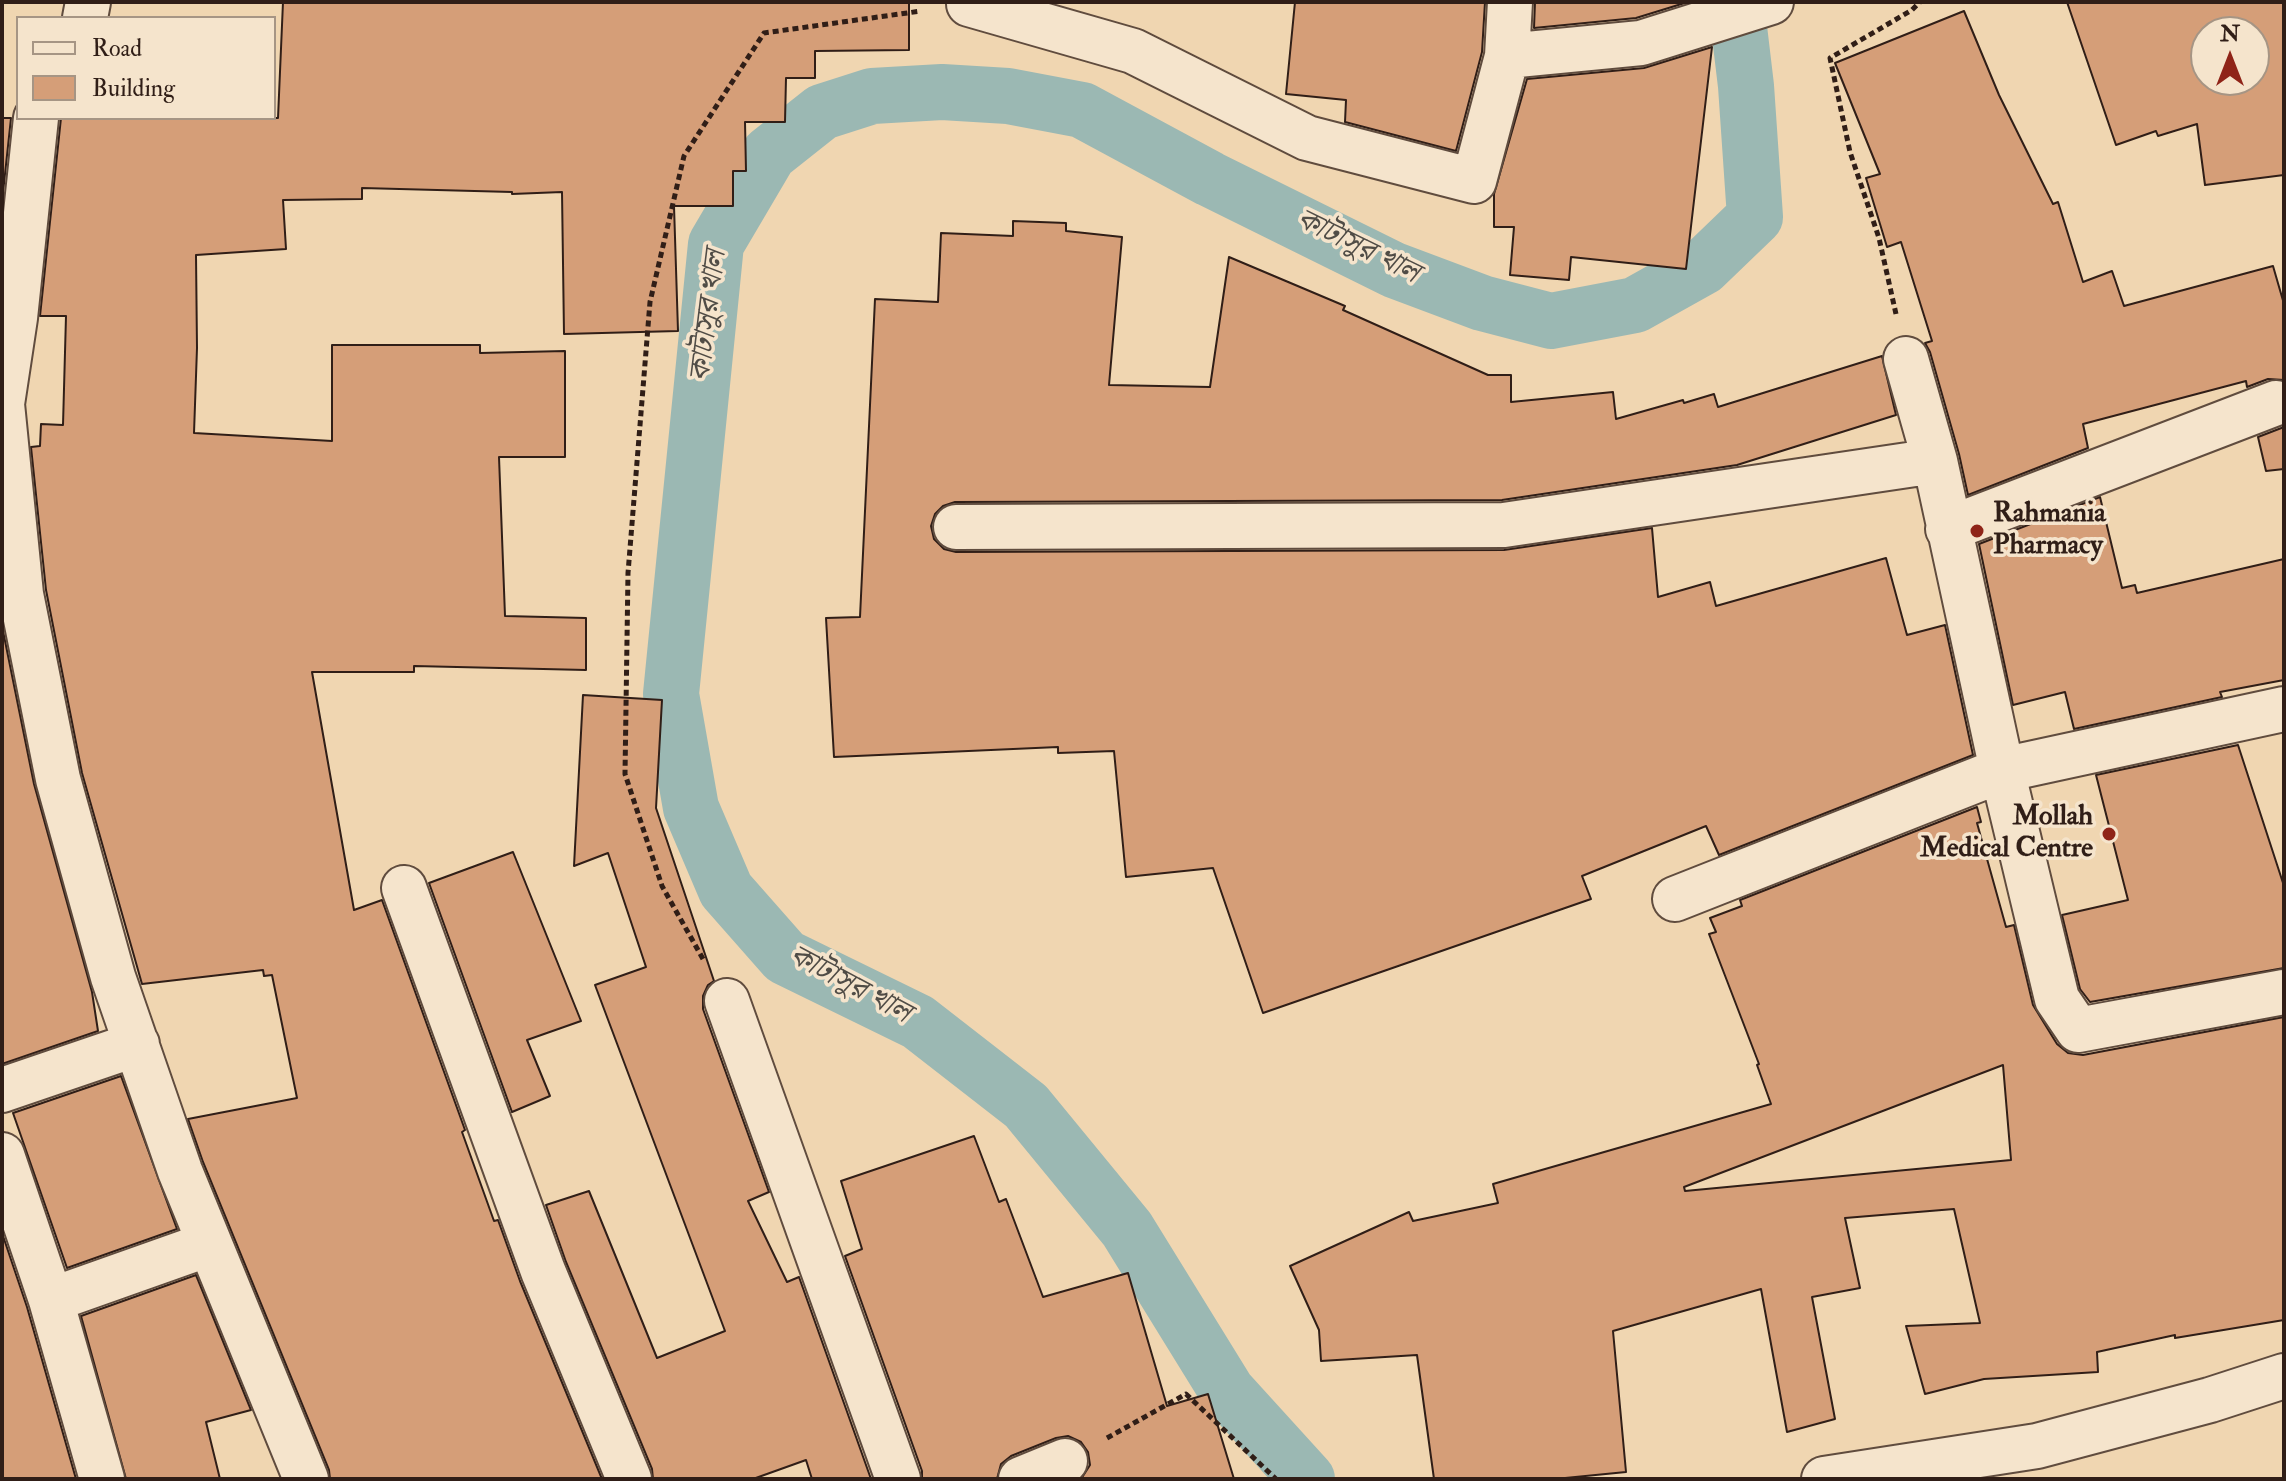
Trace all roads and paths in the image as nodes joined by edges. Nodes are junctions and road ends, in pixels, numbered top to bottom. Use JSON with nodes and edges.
{"nodes":[{"id":1,"x":1510,"y":2,"type":"edge"},
{"id":2,"x":1771,"y":2,"type":"edge"},
{"id":3,"x":1920,"y":2,"type":"edge"},
{"id":4,"x":969,"y":3,"type":"edge"},
{"id":5,"x":1507,"y":56,"type":"junction"},
{"id":6,"x":36,"y":120,"type":"edge"},
{"id":7,"x":1906,"y":359,"type":"joint"},
{"id":8,"x":2276,"y":403,"type":"dead end"},
{"id":9,"x":1935,"y":461,"type":"junction"},
{"id":10,"x":956,"y":527,"type":"dead end"},
{"id":11,"x":1948,"y":529,"type":"junction"},
{"id":12,"x":2284,"y":709,"type":"edge"},
{"id":13,"x":2002,"y":770,"type":"junction"},
{"id":14,"x":404,"y":888,"type":"dead end"},
{"id":15,"x":1675,"y":899,"type":"dead end"},
{"id":16,"x":2284,"y":992,"type":"edge"},
{"id":17,"x":727,"y":1001,"type":"joint"},
{"id":18,"x":137,"y":1044,"type":"junction"},
{"id":19,"x":2,"y":1090,"type":"edge"},
{"id":20,"x":2,"y":1155,"type":"edge"},
{"id":21,"x":209,"y":1244,"type":"junction"},
{"id":22,"x":51,"y":1300,"type":"junction"},
{"id":23,"x":2284,"y":1376,"type":"edge"},
{"id":24,"x":1065,"y":1461,"type":"joint"},
{"id":25,"x":102,"y":1479,"type":"edge"},
{"id":26,"x":306,"y":1479,"type":"edge"},
{"id":27,"x":629,"y":1479,"type":"edge"},
{"id":28,"x":898,"y":1479,"type":"edge"},
{"id":29,"x":1021,"y":1479,"type":"edge"},
{"id":30,"x":1276,"y":1479,"type":"edge"},
{"id":31,"x":1824,"y":1479,"type":"edge"}],
"edges":[{"from":1,"to":5,"type":"street"},
{"from":2,"to":5,"type":"street"},
{"from":3,"to":7,"type":"path"},
{"from":4,"to":5,"type":"street"},
{"from":4,"to":17,"type":"path"},
{"from":6,"to":18,"type":"street"},
{"from":7,"to":9,"type":"street"},
{"from":8,"to":11,"type":"street"},
{"from":9,"to":10,"type":"street"},
{"from":9,"to":11,"type":"street"},
{"from":11,"to":13,"type":"street"},
{"from":12,"to":13,"type":"street"},
{"from":13,"to":15,"type":"street"},
{"from":13,"to":16,"type":"street"},
{"from":14,"to":27,"type":"street"},
{"from":17,"to":28,"type":"street"},
{"from":18,"to":19,"type":"street"},
{"from":18,"to":21,"type":"street"},
{"from":20,"to":22,"type":"street"},
{"from":21,"to":22,"type":"street"},
{"from":21,"to":26,"type":"street"},
{"from":22,"to":25,"type":"street"},
{"from":23,"to":31,"type":"street"},
{"from":24,"to":29,"type":"street"},
{"from":24,"to":30,"type":"path"}]}
